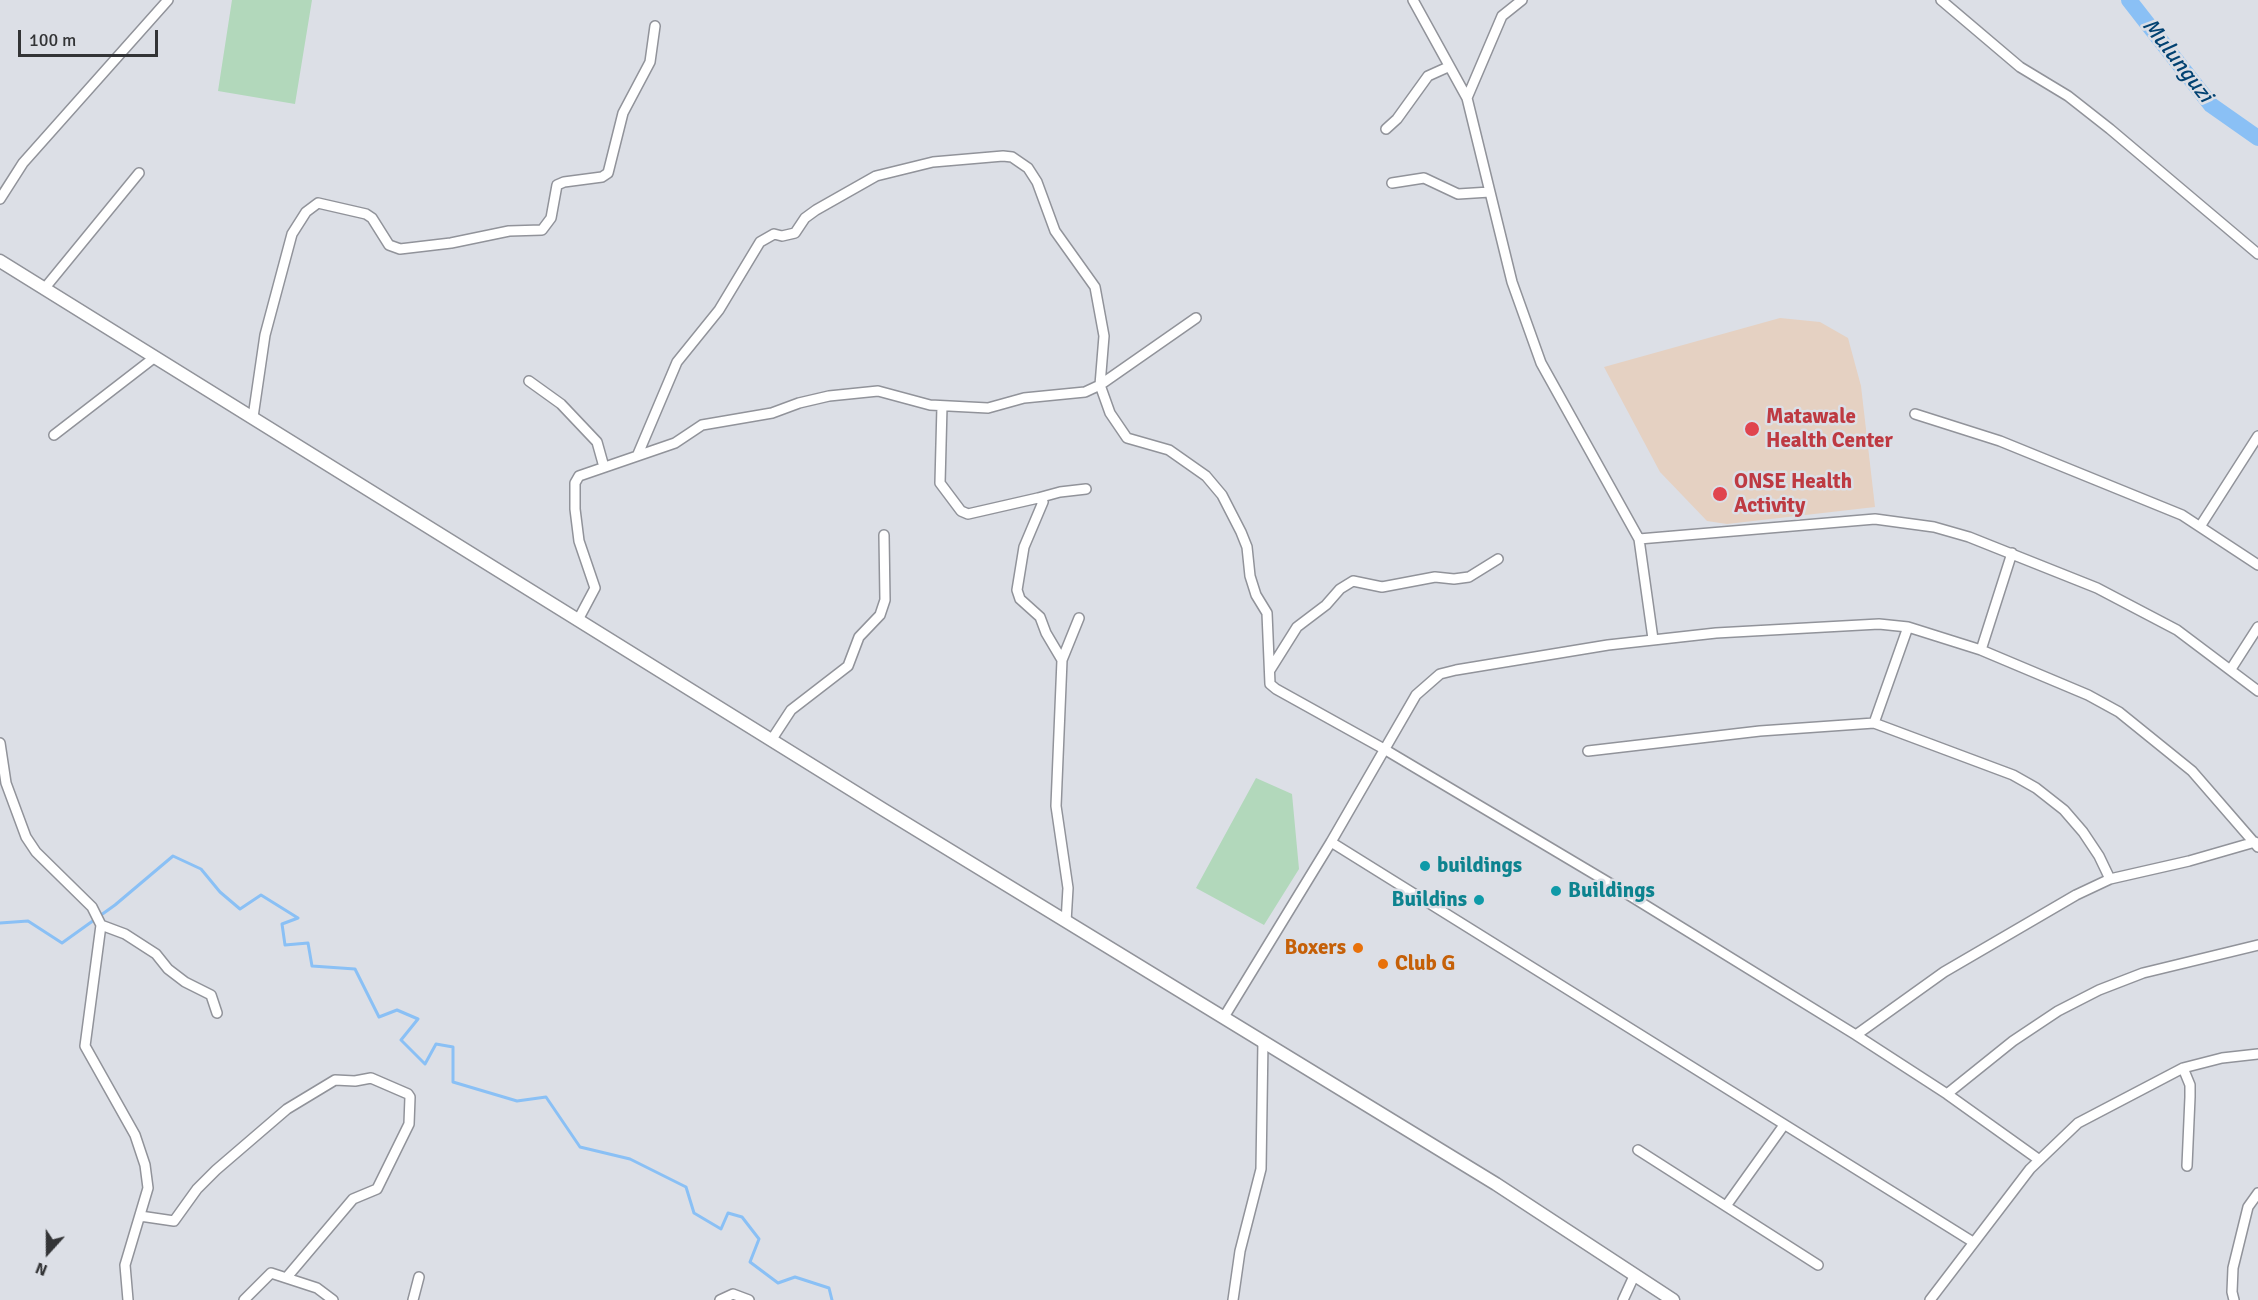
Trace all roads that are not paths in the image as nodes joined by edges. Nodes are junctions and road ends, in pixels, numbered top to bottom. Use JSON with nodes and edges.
{"nodes":[{"id":1,"x":168,"y":0,"type":"edge"},
{"id":2,"x":1413,"y":0,"type":"edge"},
{"id":3,"x":1522,"y":0,"type":"edge"},
{"id":4,"x":1941,"y":0,"type":"edge"},
{"id":5,"x":655,"y":26,"type":"dead end"},
{"id":6,"x":1448,"y":67,"type":"junction"},
{"id":7,"x":1467,"y":98,"type":"junction"},
{"id":8,"x":1386,"y":129,"type":"dead end"},
{"id":9,"x":139,"y":173,"type":"dead end"},
{"id":10,"x":1392,"y":183,"type":"dead end"},
{"id":11,"x":1490,"y":192,"type":"junction"},
{"id":12,"x":0,"y":199,"type":"edge"},
{"id":13,"x":2258,"y":254,"type":"edge"},
{"id":14,"x":0,"y":261,"type":"edge"},
{"id":15,"x":44,"y":289,"type":"junction"},
{"id":16,"x":1196,"y":318,"type":"dead end"},
{"id":17,"x":155,"y":357,"type":"junction"},
{"id":18,"x":529,"y":381,"type":"dead end"},
{"id":19,"x":1100,"y":385,"type":"junction"},
{"id":20,"x":942,"y":406,"type":"junction"},
{"id":21,"x":1915,"y":414,"type":"dead end"},
{"id":22,"x":253,"y":417,"type":"junction"},
{"id":23,"x":54,"y":435,"type":"dead end"},
{"id":24,"x":2258,"y":436,"type":"edge"},
{"id":25,"x":638,"y":454,"type":"junction"},
{"id":26,"x":604,"y":466,"type":"junction"},
{"id":27,"x":1086,"y":489,"type":"dead end"},
{"id":28,"x":1038,"y":498,"type":"junction"},
{"id":29,"x":2201,"y":525,"type":"junction"},
{"id":30,"x":884,"y":535,"type":"dead end"},
{"id":31,"x":1639,"y":539,"type":"junction"},
{"id":32,"x":2012,"y":553,"type":"junction"},
{"id":33,"x":1498,"y":559,"type":"dead end"},
{"id":34,"x":2258,"y":565,"type":"edge"},
{"id":35,"x":1079,"y":618,"type":"dead end"},
{"id":36,"x":578,"y":620,"type":"junction"},
{"id":37,"x":1908,"y":627,"type":"junction"},
{"id":38,"x":2258,"y":627,"type":"edge"},
{"id":39,"x":1653,"y":639,"type":"junction"},
{"id":40,"x":1982,"y":650,"type":"junction"},
{"id":41,"x":1062,"y":660,"type":"junction"},
{"id":42,"x":2231,"y":669,"type":"junction"},
{"id":43,"x":1269,"y":672,"type":"junction"},
{"id":44,"x":2258,"y":691,"type":"edge"},
{"id":45,"x":1875,"y":723,"type":"junction"},
{"id":46,"x":772,"y":739,"type":"junction"},
{"id":47,"x":0,"y":743,"type":"edge"},
{"id":48,"x":1384,"y":749,"type":"junction"},
{"id":49,"x":1588,"y":751,"type":"dead end"},
{"id":50,"x":1331,"y":842,"type":"junction"},
{"id":51,"x":2256,"y":844,"type":"edge"},
{"id":52,"x":2110,"y":879,"type":"junction"},
{"id":53,"x":1066,"y":922,"type":"junction"},
{"id":54,"x":101,"y":925,"type":"junction"},
{"id":55,"x":2258,"y":945,"type":"edge"},
{"id":56,"x":217,"y":1014,"type":"dead end"},
{"id":57,"x":1224,"y":1017,"type":"junction"},
{"id":58,"x":1856,"y":1035,"type":"junction"},
{"id":59,"x":1263,"y":1041,"type":"junction"},
{"id":60,"x":2258,"y":1054,"type":"edge"},
{"id":61,"x":2183,"y":1068,"type":"junction"},
{"id":62,"x":1947,"y":1094,"type":"junction"},
{"id":63,"x":1784,"y":1125,"type":"junction"},
{"id":64,"x":1638,"y":1150,"type":"dead end"},
{"id":65,"x":2038,"y":1159,"type":"junction"},
{"id":66,"x":2187,"y":1166,"type":"dead end"},
{"id":67,"x":2258,"y":1193,"type":"edge"},
{"id":68,"x":1726,"y":1206,"type":"junction"},
{"id":69,"x":140,"y":1216,"type":"junction"},
{"id":70,"x":1973,"y":1242,"type":"junction"},
{"id":71,"x":1818,"y":1264,"type":"dead end"},
{"id":72,"x":1634,"y":1276,"type":"junction"},
{"id":73,"x":287,"y":1277,"type":"junction"},
{"id":74,"x":419,"y":1277,"type":"dead end"},
{"id":75,"x":331,"y":1299,"type":"edge"},
{"id":76,"x":128,"y":1300,"type":"edge"},
{"id":77,"x":244,"y":1300,"type":"edge"},
{"id":78,"x":413,"y":1300,"type":"edge"},
{"id":79,"x":720,"y":1300,"type":"edge"},
{"id":80,"x":749,"y":1300,"type":"edge"},
{"id":81,"x":1233,"y":1300,"type":"edge"},
{"id":82,"x":1623,"y":1300,"type":"edge"},
{"id":83,"x":1673,"y":1300,"type":"edge"},
{"id":84,"x":1929,"y":1300,"type":"edge"},
{"id":85,"x":2234,"y":1300,"type":"edge"}],
"edges":[{"from":1,"to":12,"type":"street"},
{"from":2,"to":6,"type":"street"},
{"from":3,"to":7,"type":"street"},
{"from":4,"to":13,"type":"street"},
{"from":5,"to":22,"type":"street"},
{"from":6,"to":7,"type":"street"},
{"from":6,"to":8,"type":"street"},
{"from":7,"to":11,"type":"street"},
{"from":9,"to":15,"type":"street"},
{"from":10,"to":11,"type":"street"},
{"from":11,"to":31,"type":"street"},
{"from":14,"to":15,"type":"main road"},
{"from":15,"to":17,"type":"main road"},
{"from":16,"to":19,"type":"street"},
{"from":17,"to":22,"type":"main road"},
{"from":17,"to":23,"type":"street"},
{"from":18,"to":26,"type":"street"},
{"from":19,"to":20,"type":"street"},
{"from":19,"to":25,"type":"street"},
{"from":19,"to":43,"type":"street"},
{"from":20,"to":25,"type":"street"},
{"from":20,"to":28,"type":"street"},
{"from":21,"to":29,"type":"street"},
{"from":22,"to":36,"type":"main road"},
{"from":24,"to":29,"type":"street"},
{"from":25,"to":26,"type":"street"},
{"from":26,"to":36,"type":"street"},
{"from":27,"to":28,"type":"street"},
{"from":28,"to":41,"type":"street"},
{"from":29,"to":34,"type":"street"},
{"from":30,"to":46,"type":"street"},
{"from":31,"to":32,"type":"street"},
{"from":31,"to":39,"type":"street"},
{"from":32,"to":40,"type":"street"},
{"from":32,"to":42,"type":"street"},
{"from":33,"to":43,"type":"street"},
{"from":35,"to":41,"type":"street"},
{"from":36,"to":46,"type":"main road"},
{"from":37,"to":39,"type":"street"},
{"from":37,"to":40,"type":"street"},
{"from":37,"to":45,"type":"street"},
{"from":38,"to":42,"type":"street"},
{"from":39,"to":48,"type":"street"},
{"from":40,"to":51,"type":"street"},
{"from":41,"to":53,"type":"street"},
{"from":42,"to":44,"type":"street"},
{"from":43,"to":48,"type":"street"},
{"from":45,"to":49,"type":"street"},
{"from":45,"to":52,"type":"street"},
{"from":46,"to":53,"type":"main road"},
{"from":47,"to":54,"type":"street"},
{"from":48,"to":50,"type":"street"},
{"from":48,"to":58,"type":"street"},
{"from":50,"to":57,"type":"street"},
{"from":50,"to":63,"type":"street"},
{"from":51,"to":52,"type":"street"},
{"from":52,"to":58,"type":"street"},
{"from":53,"to":57,"type":"main road"},
{"from":54,"to":56,"type":"street"},
{"from":54,"to":69,"type":"street"},
{"from":55,"to":62,"type":"street"},
{"from":57,"to":59,"type":"main road"},
{"from":58,"to":62,"type":"street"},
{"from":59,"to":72,"type":"main road"},
{"from":59,"to":81,"type":"street"},
{"from":60,"to":61,"type":"street"},
{"from":61,"to":65,"type":"street"},
{"from":61,"to":66,"type":"street"},
{"from":62,"to":65,"type":"street"},
{"from":63,"to":68,"type":"street"},
{"from":63,"to":70,"type":"street"},
{"from":64,"to":68,"type":"street"},
{"from":65,"to":70,"type":"street"},
{"from":67,"to":85,"type":"street"},
{"from":68,"to":71,"type":"street"},
{"from":69,"to":73,"type":"street"},
{"from":69,"to":76,"type":"street"},
{"from":70,"to":84,"type":"street"},
{"from":72,"to":82,"type":"street"},
{"from":72,"to":83,"type":"main road"},
{"from":73,"to":75,"type":"street"},
{"from":73,"to":77,"type":"street"},
{"from":74,"to":78,"type":"street"},
{"from":79,"to":80,"type":"street"}]}
